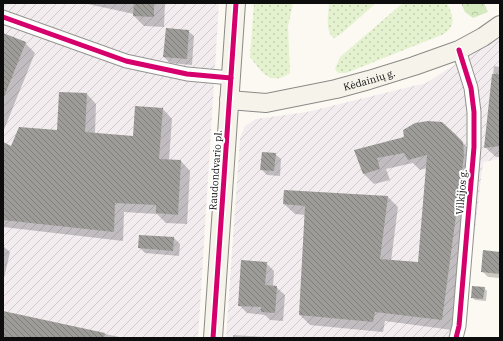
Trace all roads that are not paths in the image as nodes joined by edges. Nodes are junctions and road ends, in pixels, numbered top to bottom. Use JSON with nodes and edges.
{"nodes":[{"id":1,"x":236,"y":3,"type":"edge"},
{"id":2,"x":3,"y":17,"type":"edge"},
{"id":3,"x":500,"y":25,"type":"edge"},
{"id":4,"x":459,"y":50,"type":"junction"},
{"id":5,"x":231,"y":78,"type":"junction"},
{"id":6,"x":229,"y":100,"type":"junction"},
{"id":7,"x":213,"y":338,"type":"edge"},
{"id":8,"x":456,"y":338,"type":"edge"}],
"edges":[{"from":1,"to":5,"type":"main road","name":"Raudondvario pl."},
{"from":2,"to":5,"type":"street"},
{"from":3,"to":4,"type":"main road","name":"Kėdainių g."},
{"from":4,"to":6,"type":"main road","name":"Kėdainių g."},
{"from":4,"to":8,"type":"street","name":"Vilkijos g."},
{"from":5,"to":6,"type":"main road","name":"Raudondvario pl."},
{"from":6,"to":7,"type":"main road","name":"Raudondvario pl."}]}
